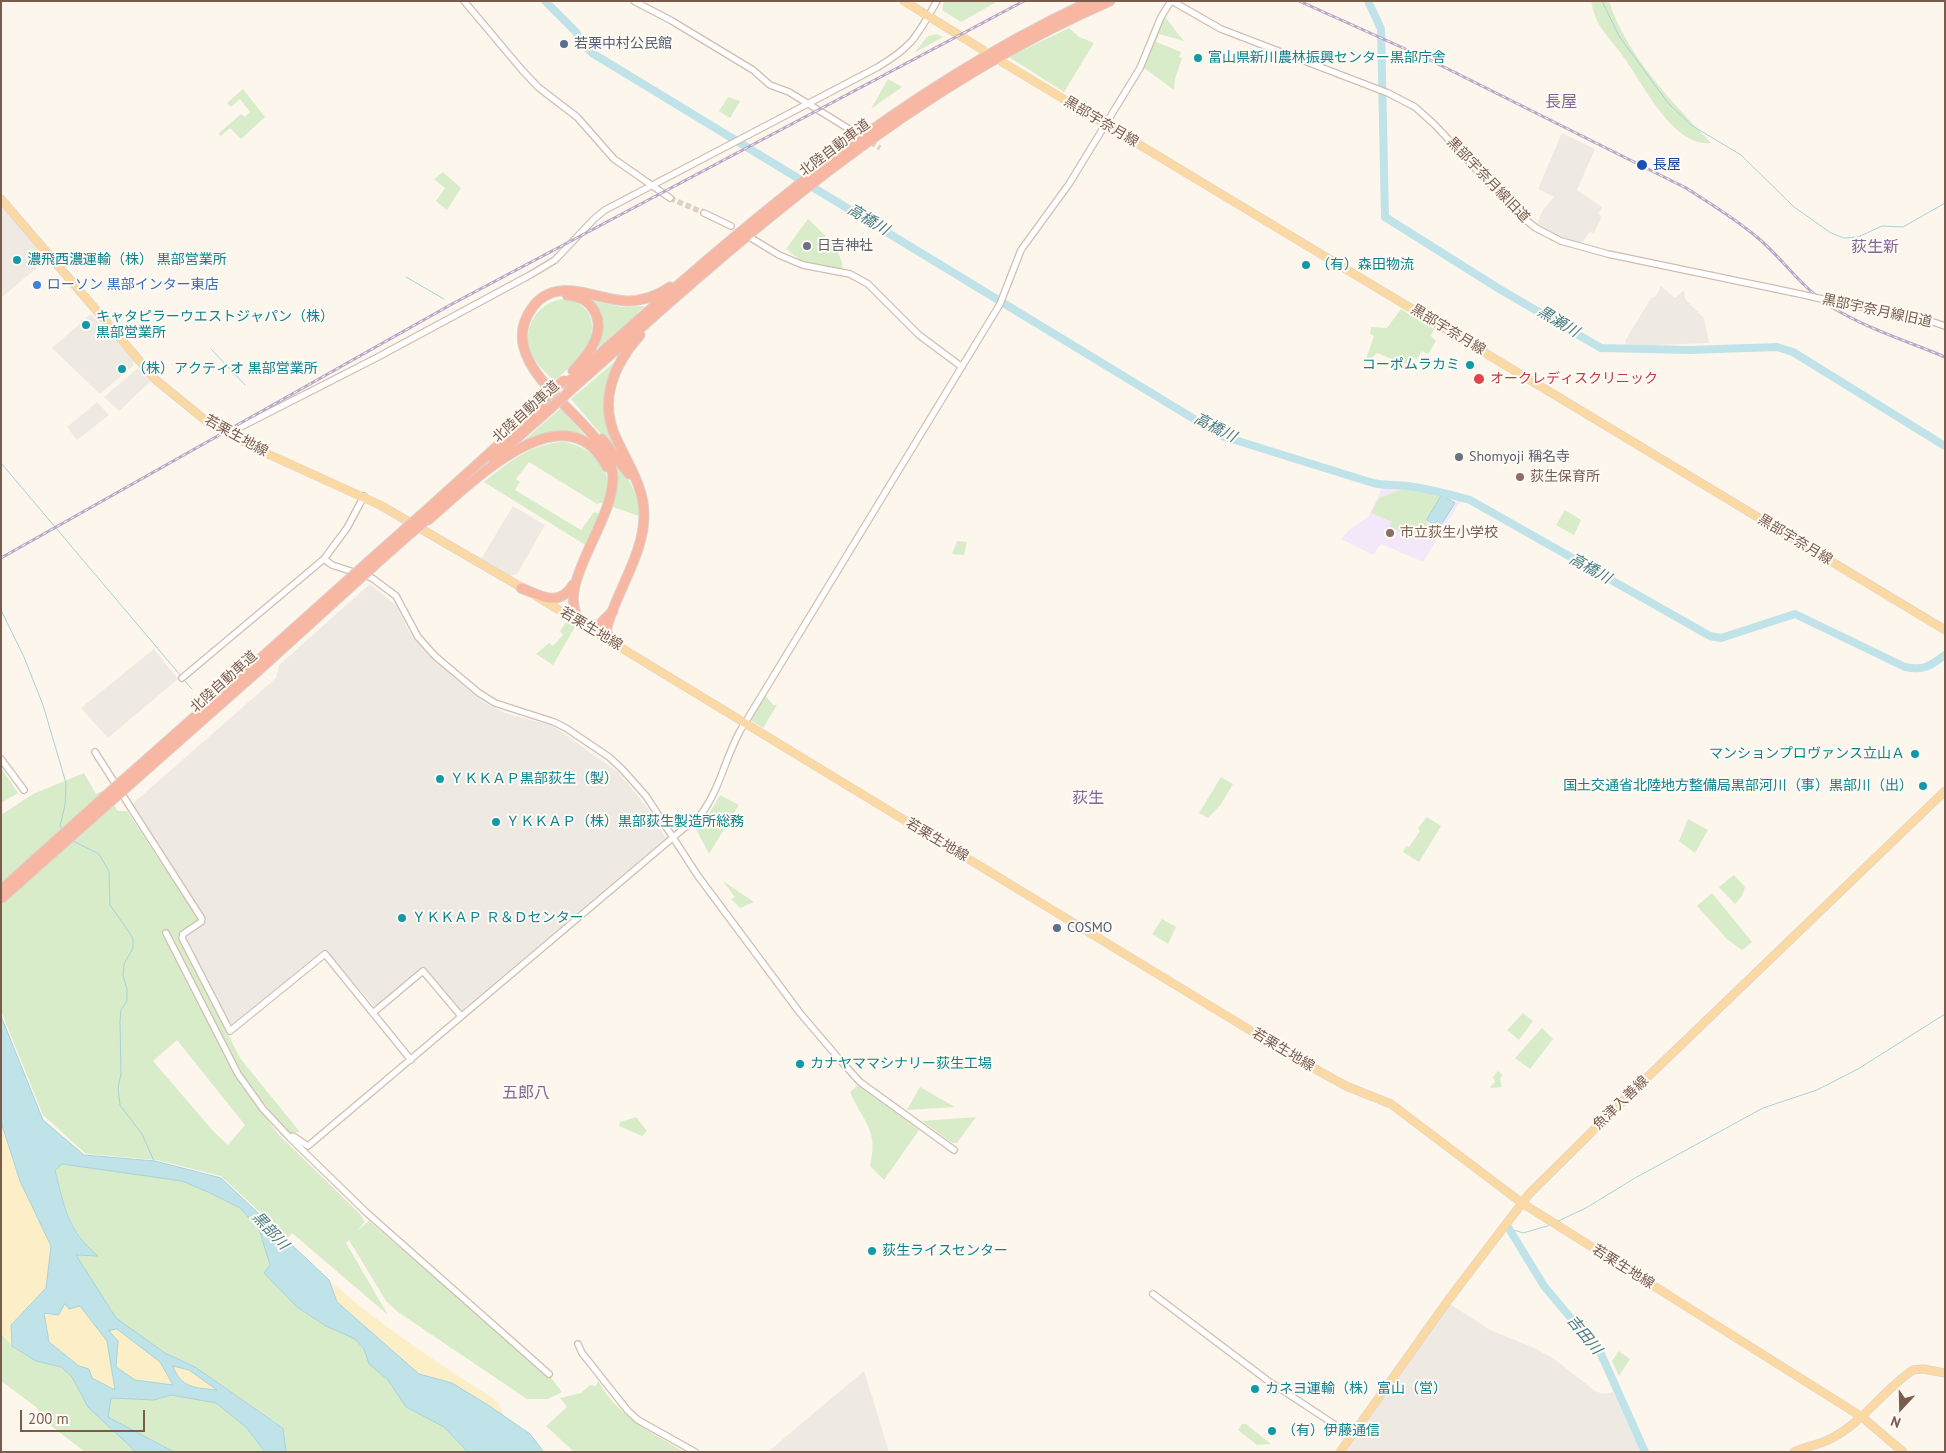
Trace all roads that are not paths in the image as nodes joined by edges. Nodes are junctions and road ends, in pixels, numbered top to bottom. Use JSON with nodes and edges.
{"nodes":[{"id":1,"x":464,"y":1,"type":"edge"},
{"id":2,"x":634,"y":1,"type":"edge"},
{"id":3,"x":904,"y":1,"type":"edge"},
{"id":4,"x":937,"y":1,"type":"edge"},
{"id":5,"x":1091,"y":1,"type":"edge"},
{"id":6,"x":1110,"y":1,"type":"edge"},
{"id":7,"x":1171,"y":1,"type":"edge"},
{"id":8,"x":928,"y":16,"type":"junction"},
{"id":9,"x":983,"y":50,"type":"dead end"},
{"id":10,"x":1002,"y":62,"type":"dead end"},
{"id":11,"x":807,"y":104,"type":"junction"},
{"id":12,"x":1104,"y":124,"type":"junction"},
{"id":13,"x":849,"y":129,"type":"tunnel mouth"},
{"id":14,"x":813,"y":177,"type":"junction"},
{"id":15,"x":651,"y":186,"type":"junction"},
{"id":16,"x":799,"y":188,"type":"junction"},
{"id":17,"x":670,"y":198,"type":"tunnel mouth"},
{"id":18,"x":1,"y":199,"type":"edge"},
{"id":19,"x":704,"y":214,"type":"tunnel mouth"},
{"id":20,"x":752,"y":221,"type":"junction"},
{"id":21,"x":731,"y":226,"type":"dead end"},
{"id":22,"x":751,"y":238,"type":"dead end"},
{"id":23,"x":708,"y":269,"type":"junction"},
{"id":24,"x":1945,"y":326,"type":"edge"},
{"id":25,"x":962,"y":367,"type":"junction"},
{"id":26,"x":567,"y":384,"type":"junction"},
{"id":27,"x":546,"y":403,"type":"junction"},
{"id":28,"x":227,"y":434,"type":"junction"},
{"id":29,"x":364,"y":496,"type":"junction"},
{"id":30,"x":609,"y":501,"type":"junction"},
{"id":31,"x":642,"y":501,"type":"junction"},
{"id":32,"x":425,"y":518,"type":"junction"},
{"id":33,"x":409,"y":532,"type":"junction"},
{"id":34,"x":324,"y":559,"type":"junction"},
{"id":35,"x":373,"y":562,"type":"junction"},
{"id":36,"x":578,"y":578,"type":"junction"},
{"id":37,"x":521,"y":588,"type":"junction"},
{"id":38,"x":613,"y":611,"type":"junction"},
{"id":39,"x":584,"y":626,"type":"junction"},
{"id":40,"x":1945,"y":630,"type":"edge"},
{"id":41,"x":612,"y":642,"type":"junction"},
{"id":42,"x":182,"y":678,"type":"dead end"},
{"id":43,"x":745,"y":724,"type":"junction"},
{"id":44,"x":95,"y":752,"type":"dead end"},
{"id":45,"x":1,"y":759,"type":"edge"},
{"id":46,"x":124,"y":784,"type":"junction"},
{"id":47,"x":24,"y":790,"type":"dead end"},
{"id":48,"x":1945,"y":791,"type":"edge"},
{"id":49,"x":673,"y":839,"type":"junction"},
{"id":50,"x":1,"y":890,"type":"edge"},
{"id":51,"x":1,"y":900,"type":"edge"},
{"id":52,"x":166,"y":933,"type":"dead end"},
{"id":53,"x":374,"y":1012,"type":"junction"},
{"id":54,"x":461,"y":1016,"type":"junction"},
{"id":55,"x":411,"y":1060,"type":"junction"},
{"id":56,"x":290,"y":1138,"type":"junction"},
{"id":57,"x":954,"y":1150,"type":"dead end"},
{"id":58,"x":1522,"y":1203,"type":"junction"},
{"id":59,"x":1153,"y":1294,"type":"dead end"},
{"id":60,"x":578,"y":1344,"type":"dead end"},
{"id":61,"x":1945,"y":1373,"type":"edge"},
{"id":62,"x":549,"y":1374,"type":"dead end"},
{"id":63,"x":1862,"y":1417,"type":"junction"},
{"id":64,"x":1352,"y":1436,"type":"junction"},
{"id":65,"x":695,"y":1452,"type":"edge"},
{"id":66,"x":1340,"y":1452,"type":"edge"},
{"id":67,"x":1794,"y":1452,"type":"edge"},
{"id":68,"x":1903,"y":1452,"type":"edge"}],
"edges":[{"from":1,"to":15,"type":"street"},
{"from":2,"to":11,"type":"street"},
{"from":3,"to":8,"type":"main road"},
{"from":4,"to":8,"type":"street"},
{"from":5,"to":14,"type":"highway","name":"北陸自動車道"},
{"from":6,"to":14,"type":"highway","name":"北陸自動車道"},
{"from":7,"to":12,"type":"street"},
{"from":7,"to":24,"type":"street","name":"黒部宇奈月線旧道","bridge":true},
{"from":8,"to":9,"type":"main road"},
{"from":8,"to":11,"type":"street"},
{"from":10,"to":12,"type":"main road","name":"黒部宇奈月線"},
{"from":11,"to":13,"type":"street"},
{"from":11,"to":15,"type":"street"},
{"from":12,"to":25,"type":"street"},
{"from":12,"to":40,"type":"main road","name":"黒部宇奈月線"},
{"from":14,"to":16,"type":"highway","name":"北陸自動車道"},
{"from":15,"to":17,"type":"street"},
{"from":15,"to":28,"type":"street"},
{"from":16,"to":20,"type":"highway","name":"北陸自動車道"},
{"from":16,"to":23,"type":"highway","name":"北陸自動車道"},
{"from":18,"to":28,"type":"main road","name":"若栗生地線"},
{"from":19,"to":21,"type":"street"},
{"from":20,"to":26,"type":"highway","name":"北陸自動車道"},
{"from":20,"to":30,"type":"highway"},
{"from":22,"to":25,"type":"street"},
{"from":23,"to":26,"type":"highway","name":"北陸自動車道"},
{"from":23,"to":31,"type":"highway"},
{"from":25,"to":43,"type":"street"},
{"from":26,"to":27,"type":"highway","name":"北陸自動車道","bridge":true},
{"from":26,"to":31,"type":"highway"},
{"from":27,"to":32,"type":"highway","name":"北陸自動車道"},
{"from":27,"to":32,"type":"highway","name":"北陸自動車道"},
{"from":28,"to":29,"type":"main road","name":"若栗生地線"},
{"from":29,"to":34,"type":"street"},
{"from":29,"to":37,"type":"main road","name":"若栗生地線"},
{"from":30,"to":32,"type":"highway"},
{"from":30,"to":36,"type":"highway"},
{"from":31,"to":38,"type":"highway"},
{"from":32,"to":33,"type":"highway","name":"北陸自動車道","bridge":true},
{"from":33,"to":35,"type":"highway","name":"北陸自動車道"},
{"from":33,"to":35,"type":"highway","name":"北陸自動車道"},
{"from":34,"to":42,"type":"street"},
{"from":34,"to":49,"type":"street"},
{"from":35,"to":46,"type":"highway","name":"北陸自動車道","bridge":true},
{"from":36,"to":37,"type":"highway"},
{"from":36,"to":39,"type":"highway"},
{"from":37,"to":39,"type":"main road","name":"若栗生地線"},
{"from":38,"to":39,"type":"highway"},
{"from":38,"to":41,"type":"highway"},
{"from":39,"to":41,"type":"main road","name":"若栗生地線"},
{"from":41,"to":43,"type":"main road","name":"若栗生地線"},
{"from":43,"to":49,"type":"street"},
{"from":43,"to":58,"type":"main road","name":"若栗生地線"},
{"from":44,"to":53,"type":"street"},
{"from":45,"to":47,"type":"street"},
{"from":46,"to":50,"type":"highway","name":"北陸自動車道","bridge":true},
{"from":46,"to":51,"type":"highway","name":"北陸自動車道","bridge":true},
{"from":48,"to":58,"type":"main road","name":"魚津入善線"},
{"from":49,"to":54,"type":"street"},
{"from":49,"to":57,"type":"street"},
{"from":52,"to":56,"type":"street"},
{"from":53,"to":54,"type":"street"},
{"from":53,"to":55,"type":"street"},
{"from":54,"to":55,"type":"street"},
{"from":55,"to":56,"type":"street"},
{"from":56,"to":62,"type":"street"},
{"from":58,"to":63,"type":"main road","name":"若栗生地線"},
{"from":58,"to":64,"type":"main road","name":"魚津入善線"},
{"from":59,"to":64,"type":"street"},
{"from":60,"to":65,"type":"street"},
{"from":61,"to":63,"type":"main road"},
{"from":63,"to":67,"type":"main road"},
{"from":63,"to":68,"type":"main road","name":"若栗生地線"},
{"from":64,"to":66,"type":"main road","name":"魚津入善線"}]}
